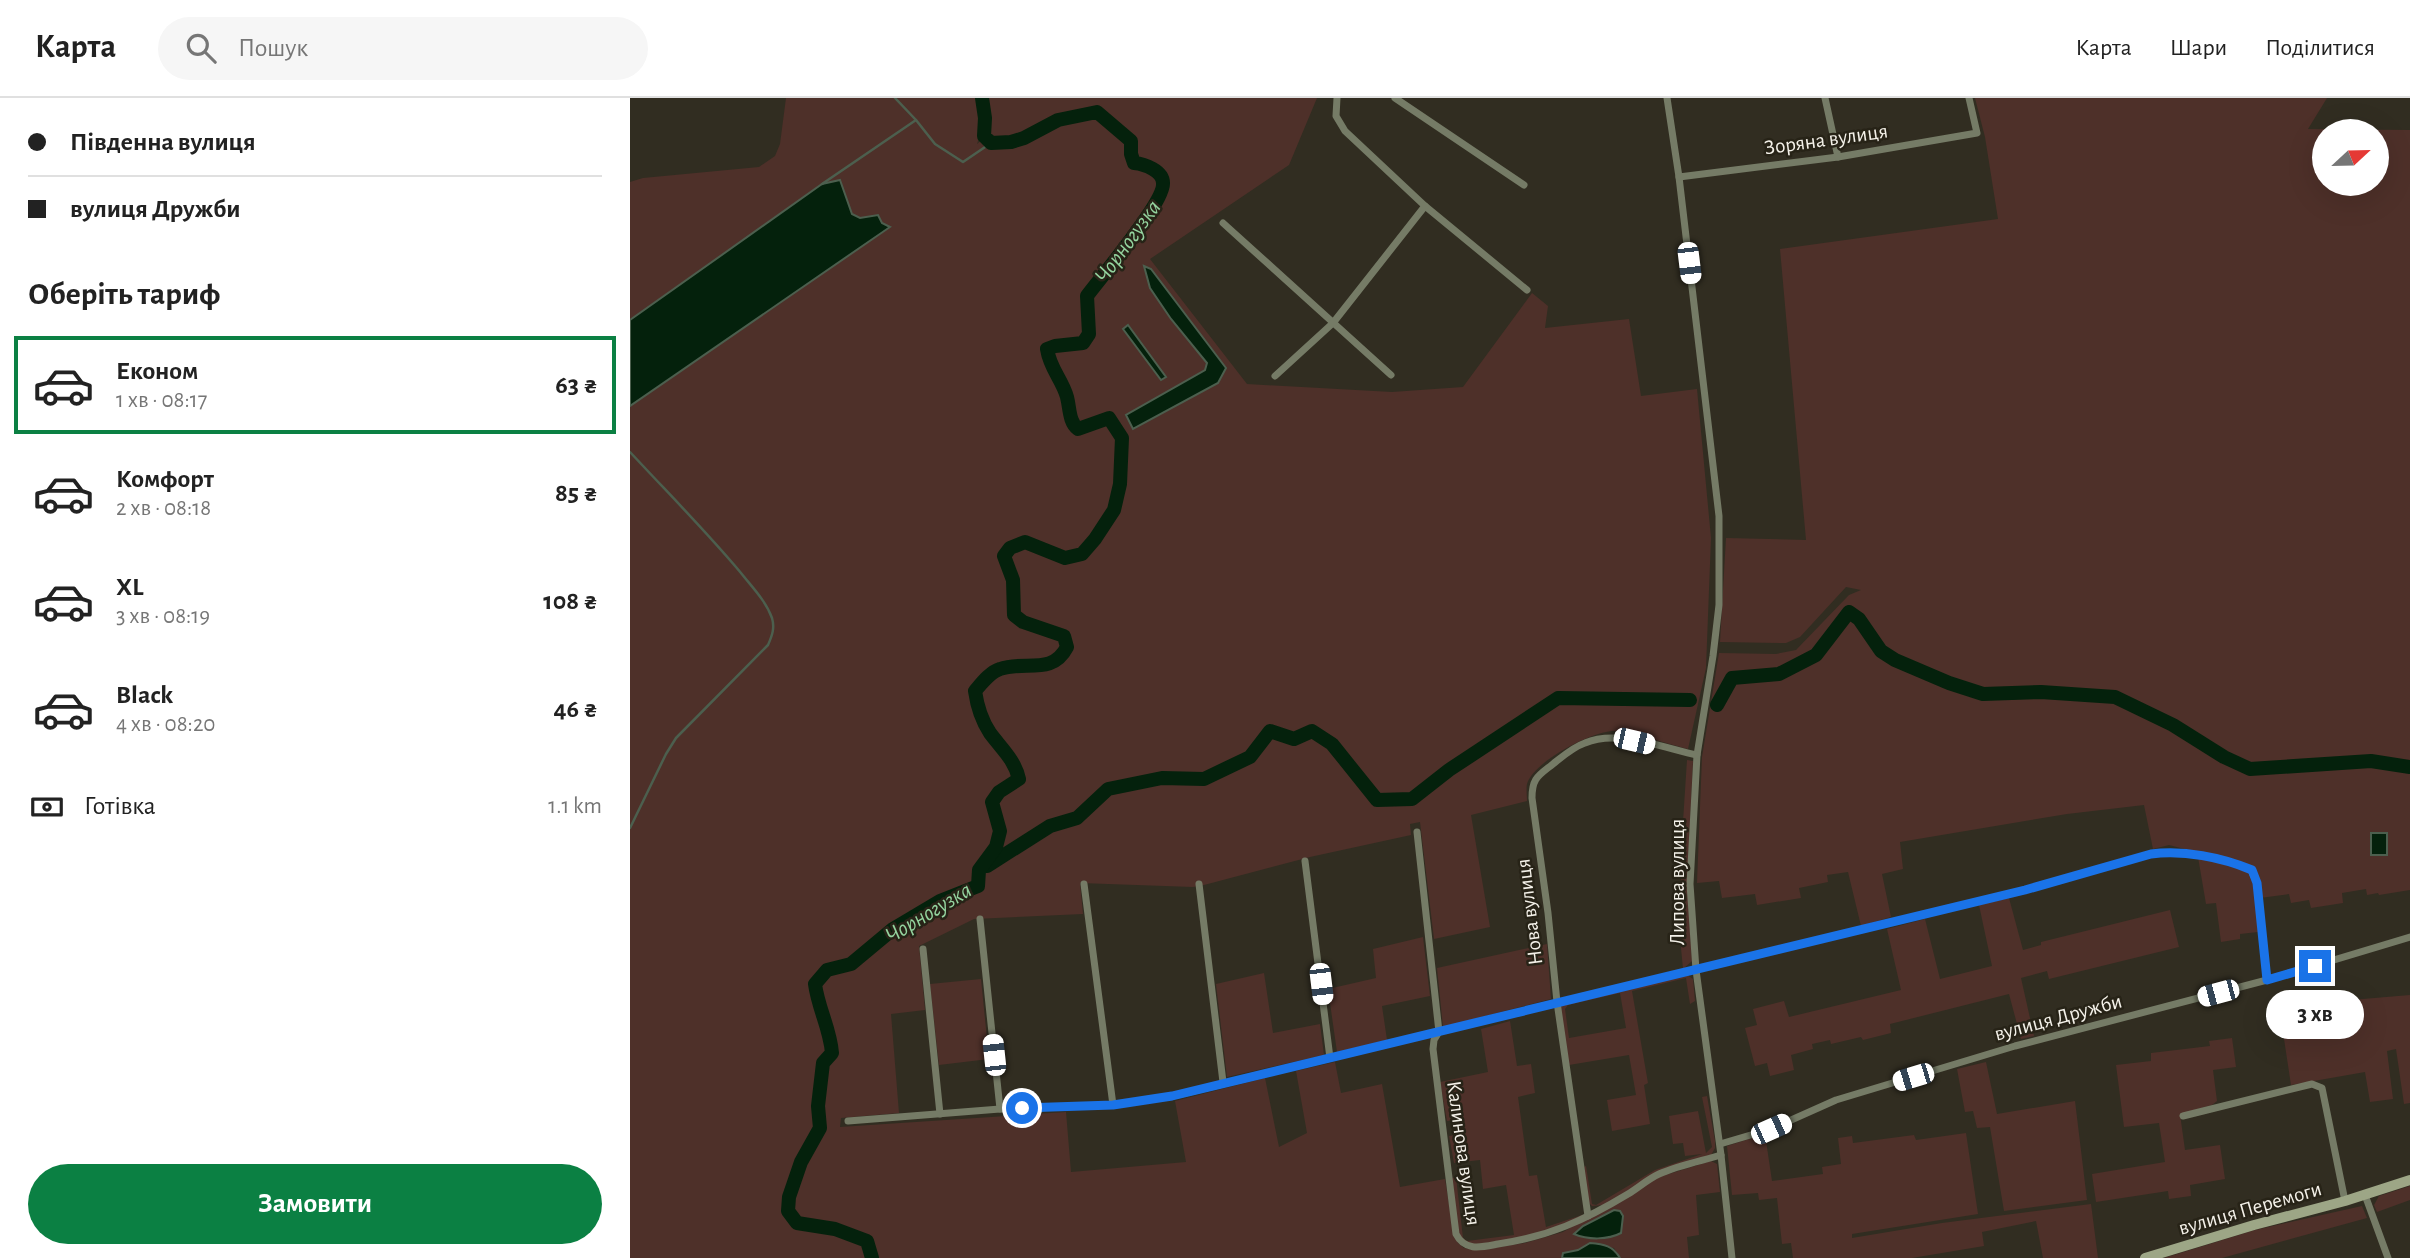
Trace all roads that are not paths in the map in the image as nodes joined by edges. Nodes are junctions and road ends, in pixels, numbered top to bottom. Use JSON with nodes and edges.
{"nodes":[{"id":1,"x":1337,"y":98,"type":"edge"},
{"id":2,"x":1395,"y":98,"type":"edge"},
{"id":3,"x":1667,"y":98,"type":"edge"},
{"id":4,"x":1825,"y":98,"type":"edge"},
{"id":5,"x":1969,"y":98,"type":"edge"},
{"id":6,"x":1838,"y":157,"type":"junction"},
{"id":7,"x":1679,"y":177,"type":"junction"},
{"id":8,"x":1524,"y":185,"type":"dead end"},
{"id":9,"x":1425,"y":206,"type":"junction"},
{"id":10,"x":1223,"y":223,"type":"dead end"},
{"id":11,"x":1527,"y":290,"type":"dead end"},
{"id":12,"x":1333,"y":323,"type":"junction"},
{"id":13,"x":1391,"y":375,"type":"dead end"},
{"id":14,"x":1275,"y":376,"type":"dead end"},
{"id":15,"x":1697,"y":755,"type":"junction"},
{"id":16,"x":1417,"y":832,"type":"dead end"},
{"id":17,"x":1305,"y":861,"type":"dead end"},
{"id":18,"x":1084,"y":884,"type":"dead end"},
{"id":19,"x":1199,"y":884,"type":"dead end"},
{"id":20,"x":980,"y":919,"type":"dead end"},
{"id":21,"x":2410,"y":937,"type":"edge"},
{"id":22,"x":923,"y":949,"type":"dead end"},
{"id":23,"x":1696,"y":970,"type":"junction"},
{"id":24,"x":2267,"y":980,"type":"junction"},
{"id":25,"x":1556,"y":1002,"type":"junction"},
{"id":26,"x":1439,"y":1032,"type":"junction"},
{"id":27,"x":1330,"y":1058,"type":"junction"},
{"id":28,"x":1223,"y":1082,"type":"junction"},
{"id":29,"x":1113,"y":1105,"type":"junction"},
{"id":30,"x":1000,"y":1109,"type":"junction"},
{"id":31,"x":940,"y":1114,"type":"junction"},
{"id":32,"x":2183,"y":1116,"type":"dead end"},
{"id":33,"x":848,"y":1121,"type":"dead end"},
{"id":34,"x":1720,"y":1144,"type":"junction"},
{"id":35,"x":1721,"y":1155,"type":"junction"},
{"id":36,"x":2410,"y":1180,"type":"edge"},
{"id":37,"x":2365,"y":1195,"type":"junction"},
{"id":38,"x":2345,"y":1201,"type":"junction"},
{"id":39,"x":1588,"y":1216,"type":"junction"},
{"id":40,"x":1732,"y":1258,"type":"edge"},
{"id":41,"x":2145,"y":1258,"type":"edge"},
{"id":42,"x":2388,"y":1258,"type":"edge"}],
"edges":[{"from":1,"to":9,"type":"street"},
{"from":2,"to":8,"type":"street"},
{"from":3,"to":7,"type":"street","name":"Липова вулиця"},
{"from":4,"to":6,"type":"street"},
{"from":5,"to":6,"type":"street","name":"Зоряна вулиця"},
{"from":6,"to":7,"type":"street","name":"Зоряна вулиця"},
{"from":7,"to":15,"type":"street","name":"Липова вулиця"},
{"from":9,"to":11,"type":"street"},
{"from":9,"to":12,"type":"street"},
{"from":10,"to":12,"type":"street"},
{"from":12,"to":13,"type":"street"},
{"from":12,"to":14,"type":"street"},
{"from":15,"to":23,"type":"street","name":"Липова вулиця"},
{"from":15,"to":25,"type":"street","name":"Нова вулиця"},
{"from":16,"to":26,"type":"street","name":"Калинова вулиця"},
{"from":17,"to":27,"type":"street"},
{"from":18,"to":29,"type":"street"},
{"from":19,"to":28,"type":"street"},
{"from":20,"to":30,"type":"street"},
{"from":21,"to":24,"type":"street","name":"вулиця Дружби"},
{"from":22,"to":31,"type":"street"},
{"from":23,"to":24,"type":"street"},
{"from":23,"to":25,"type":"street"},
{"from":23,"to":34,"type":"street","name":"Липова вулиця"},
{"from":24,"to":34,"type":"street","name":"вулиця Дружби"},
{"from":25,"to":26,"type":"street"},
{"from":25,"to":39,"type":"street","name":"Нова вулиця"},
{"from":26,"to":27,"type":"street"},
{"from":26,"to":39,"type":"street","name":"Калинова вулиця"},
{"from":27,"to":28,"type":"street"},
{"from":28,"to":29,"type":"street"},
{"from":29,"to":30,"type":"street"},
{"from":30,"to":31,"type":"street"},
{"from":31,"to":33,"type":"street"},
{"from":32,"to":38,"type":"street"},
{"from":34,"to":35,"type":"street","name":"Липова вулиця"},
{"from":35,"to":39,"type":"street","name":"Калинова вулиця"},
{"from":35,"to":40,"type":"street","name":"Липова вулиця"},
{"from":36,"to":37,"type":"main road","name":"вулиця Перемоги"},
{"from":37,"to":38,"type":"main road","name":"вулиця Перемоги"},
{"from":37,"to":42,"type":"street"},
{"from":38,"to":41,"type":"main road","name":"вулиця Перемоги"}]}
